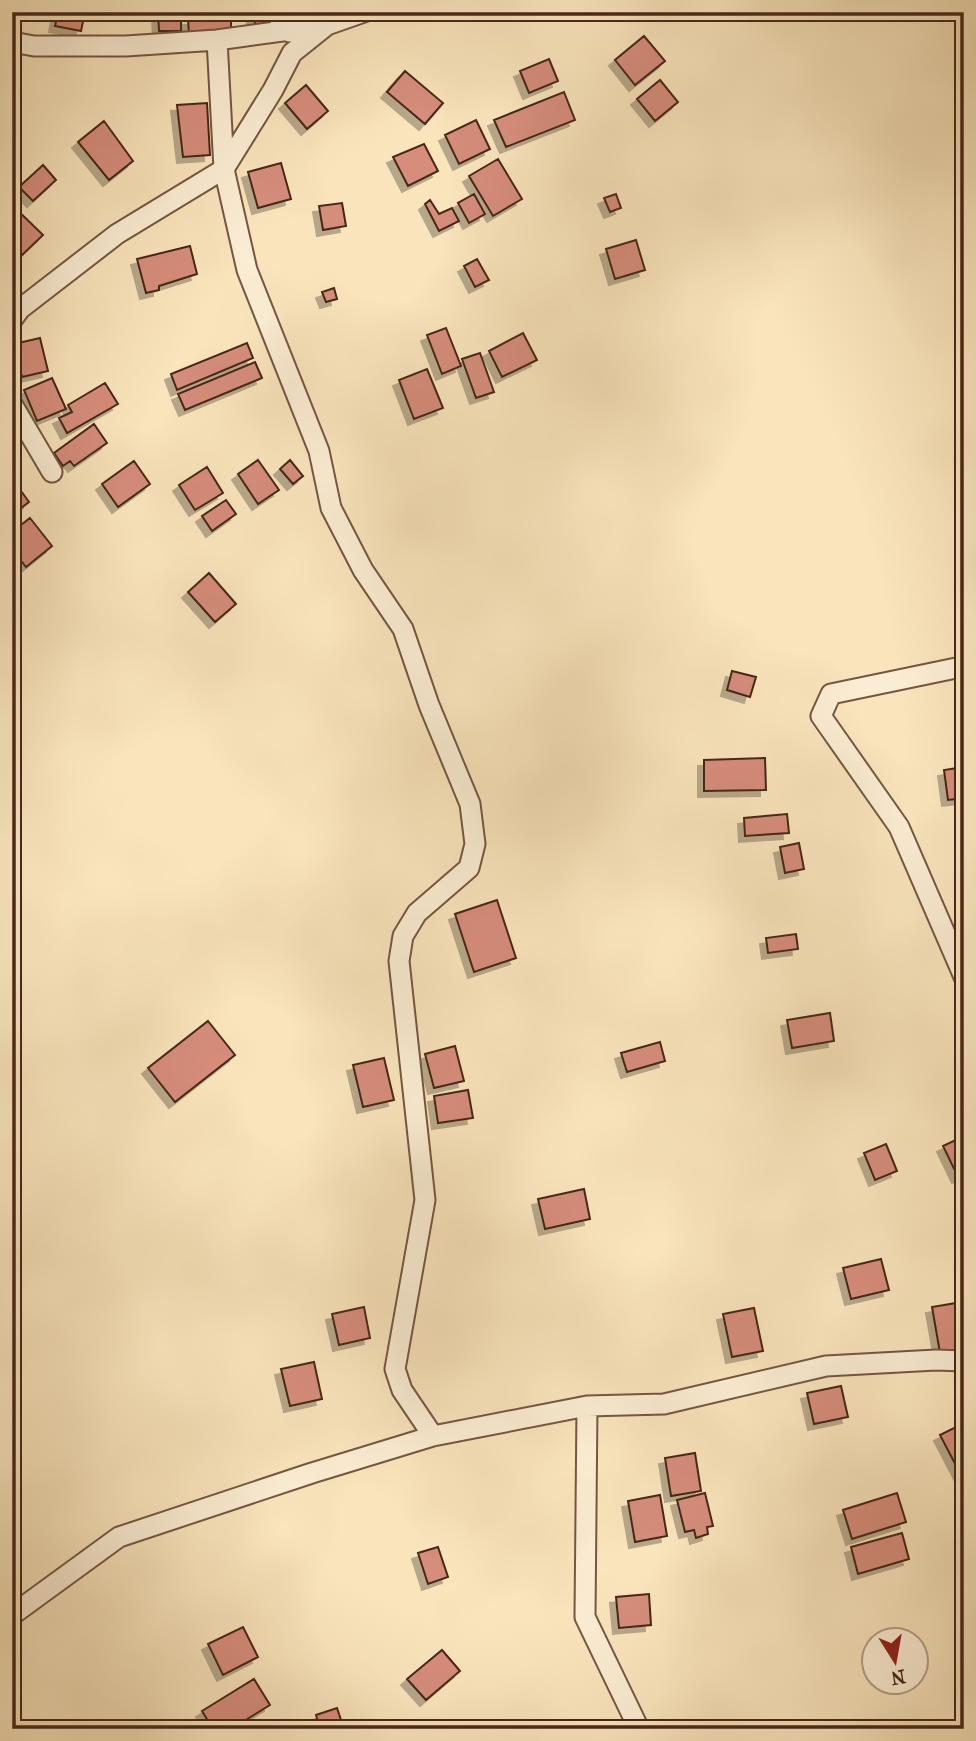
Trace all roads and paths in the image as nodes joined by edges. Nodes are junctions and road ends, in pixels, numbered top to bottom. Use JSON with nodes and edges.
{"nodes":[{"id":1,"x":275,"y":12,"type":"edge"},
{"id":2,"x":364,"y":12,"type":"edge"},
{"id":3,"x":327,"y":26,"type":"junction"},
{"id":4,"x":289,"y":32,"type":"junction"},
{"id":5,"x":217,"y":40,"type":"junction"},
{"id":6,"x":12,"y":42,"type":"edge"},
{"id":7,"x":224,"y":169,"type":"junction"},
{"id":8,"x":12,"y":320,"type":"edge"},
{"id":9,"x":12,"y":404,"type":"edge"},
{"id":10,"x":52,"y":472,"type":"dead end"},
{"id":11,"x":964,"y":664,"type":"edge"},
{"id":12,"x":964,"y":977,"type":"edge"},
{"id":13,"x":964,"y":1361,"type":"edge"},
{"id":14,"x":587,"y":1406,"type":"junction"},
{"id":15,"x":433,"y":1436,"type":"junction"},
{"id":16,"x":12,"y":1615,"type":"edge"},
{"id":17,"x":639,"y":1729,"type":"edge"}],
"edges":[{"from":1,"to":4,"type":"street"},
{"from":2,"to":3,"type":"street"},
{"from":3,"to":4,"type":"street"},
{"from":3,"to":7,"type":"street"},
{"from":4,"to":5,"type":"street"},
{"from":5,"to":6,"type":"street"},
{"from":5,"to":7,"type":"street"},
{"from":7,"to":8,"type":"street"},
{"from":7,"to":15,"type":"street"},
{"from":9,"to":10,"type":"street"},
{"from":11,"to":12,"type":"street"},
{"from":13,"to":14,"type":"street"},
{"from":14,"to":15,"type":"street"},
{"from":14,"to":17,"type":"street"},
{"from":15,"to":16,"type":"street"}]}
